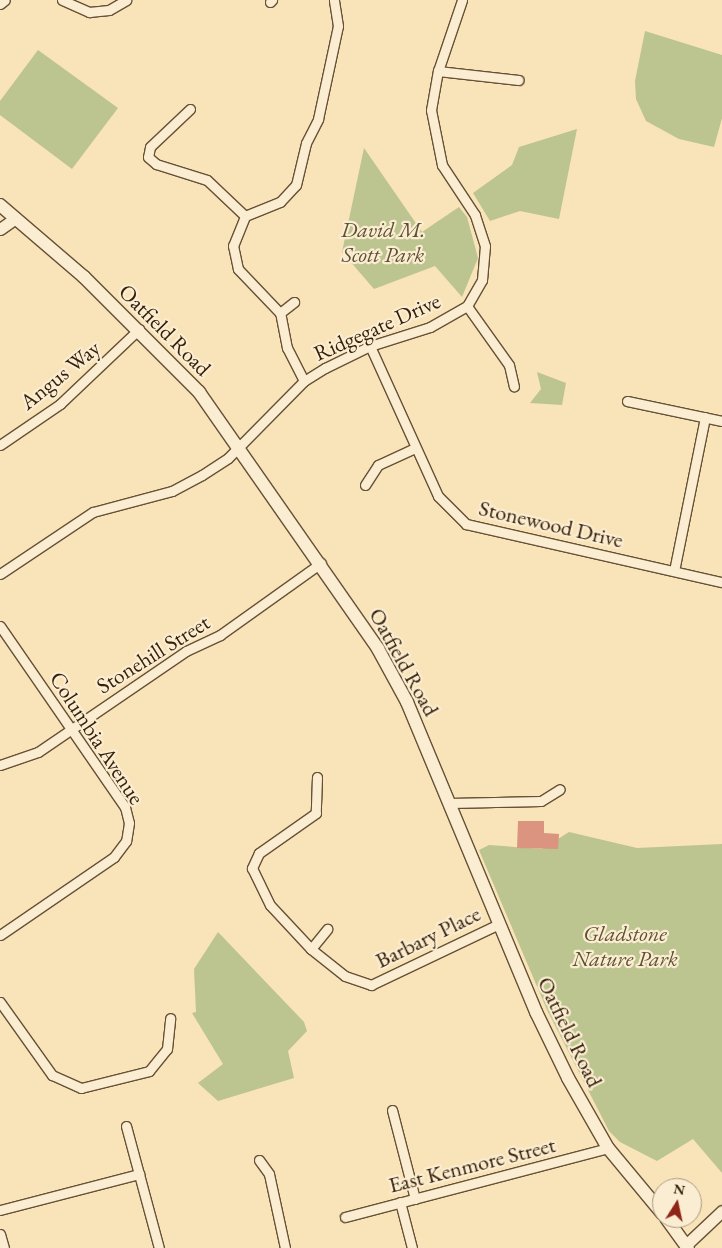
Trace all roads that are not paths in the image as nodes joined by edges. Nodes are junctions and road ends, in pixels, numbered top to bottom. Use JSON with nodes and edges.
{"nodes":[{"id":1,"x":5,"y":0,"type":"edge"},
{"id":2,"x":62,"y":0,"type":"edge"},
{"id":3,"x":126,"y":0,"type":"edge"},
{"id":4,"x":334,"y":0,"type":"edge"},
{"id":5,"x":462,"y":0,"type":"edge"},
{"id":6,"x":0,"y":4,"type":"edge"},
{"id":7,"x":438,"y":71,"type":"junction"},
{"id":8,"x":518,"y":80,"type":"dead end"},
{"id":9,"x":190,"y":109,"type":"dead end"},
{"id":10,"x":0,"y":205,"type":"edge"},
{"id":11,"x":245,"y":216,"type":"junction"},
{"id":12,"x":16,"y":218,"type":"junction"},
{"id":13,"x":0,"y":229,"type":"edge"},
{"id":14,"x":294,"y":302,"type":"dead end"},
{"id":15,"x":467,"y":306,"type":"junction"},
{"id":16,"x":280,"y":313,"type":"junction"},
{"id":17,"x":139,"y":329,"type":"junction"},
{"id":18,"x":370,"y":346,"type":"junction"},
{"id":19,"x":304,"y":381,"type":"junction"},
{"id":20,"x":514,"y":386,"type":"dead end"},
{"id":21,"x":627,"y":401,"type":"dead end"},
{"id":22,"x":705,"y":418,"type":"junction"},
{"id":23,"x":722,"y":421,"type":"edge"},
{"id":24,"x":0,"y":445,"type":"edge"},
{"id":25,"x":239,"y":446,"type":"junction"},
{"id":26,"x":414,"y":448,"type":"junction"},
{"id":27,"x":366,"y":485,"type":"dead end"},
{"id":28,"x":320,"y":563,"type":"junction"},
{"id":29,"x":674,"y":571,"type":"junction"},
{"id":30,"x":0,"y":574,"type":"edge"},
{"id":31,"x":722,"y":582,"type":"edge"},
{"id":32,"x":0,"y":626,"type":"edge"},
{"id":33,"x":71,"y":730,"type":"junction"},
{"id":34,"x":0,"y":765,"type":"edge"},
{"id":35,"x":317,"y":777,"type":"dead end"},
{"id":36,"x":560,"y":789,"type":"dead end"},
{"id":37,"x":450,"y":803,"type":"junction"},
{"id":38,"x":499,"y":924,"type":"junction"},
{"id":39,"x":328,"y":929,"type":"dead end"},
{"id":40,"x":0,"y":936,"type":"edge"},
{"id":41,"x":311,"y":949,"type":"junction"},
{"id":42,"x":0,"y":1002,"type":"edge"},
{"id":43,"x":170,"y":1018,"type":"dead end"},
{"id":44,"x":392,"y":1110,"type":"dead end"},
{"id":45,"x":126,"y":1126,"type":"dead end"},
{"id":46,"x":608,"y":1148,"type":"junction"},
{"id":47,"x":259,"y":1160,"type":"dead end"},
{"id":48,"x":139,"y":1174,"type":"junction"},
{"id":49,"x":415,"y":1198,"type":"junction"},
{"id":50,"x":652,"y":1201,"type":"edge"},
{"id":51,"x":400,"y":1202,"type":"junction"},
{"id":52,"x":0,"y":1210,"type":"edge"},
{"id":53,"x":722,"y":1211,"type":"edge"},
{"id":54,"x":345,"y":1217,"type":"dead end"},
{"id":55,"x":674,"y":1228,"type":"edge"},
{"id":56,"x":0,"y":1234,"type":"edge"},
{"id":57,"x":687,"y":1246,"type":"edge"},
{"id":58,"x":4,"y":1248,"type":"edge"},
{"id":59,"x":159,"y":1248,"type":"edge"},
{"id":60,"x":285,"y":1248,"type":"edge"},
{"id":61,"x":412,"y":1248,"type":"edge"}],
"edges":[{"from":1,"to":6,"type":"street"},
{"from":2,"to":3,"type":"street"},
{"from":4,"to":11,"type":"street"},
{"from":5,"to":7,"type":"street","name":"Ridgegate Drive"},
{"from":7,"to":8,"type":"street"},
{"from":7,"to":15,"type":"street","name":"Ridgegate Drive"},
{"from":9,"to":11,"type":"street"},
{"from":10,"to":12,"type":"main road","name":"Oatfield Road"},
{"from":11,"to":16,"type":"street"},
{"from":12,"to":13,"type":"street"},
{"from":12,"to":17,"type":"main road","name":"Oatfield Road"},
{"from":14,"to":16,"type":"street"},
{"from":15,"to":18,"type":"street","name":"Ridgegate Drive"},
{"from":15,"to":20,"type":"street"},
{"from":16,"to":19,"type":"street"},
{"from":17,"to":24,"type":"street","name":"Angus Way"},
{"from":17,"to":25,"type":"main road","name":"Oatfield Road"},
{"from":18,"to":19,"type":"street","name":"Ridgegate Drive"},
{"from":18,"to":26,"type":"street","name":"Stonewood Drive"},
{"from":19,"to":25,"type":"street","name":"Ridgegate Drive"},
{"from":21,"to":22,"type":"street"},
{"from":22,"to":23,"type":"street"},
{"from":22,"to":29,"type":"street"},
{"from":25,"to":28,"type":"main road","name":"Oatfield Road"},
{"from":25,"to":30,"type":"street","name":"Ridgegate Drive"},
{"from":26,"to":27,"type":"street"},
{"from":26,"to":29,"type":"street","name":"Stonewood Drive"},
{"from":28,"to":33,"type":"street","name":"Stonehill Street"},
{"from":28,"to":37,"type":"main road","name":"Oatfield Road"},
{"from":29,"to":31,"type":"street","name":"Stonewood Drive"},
{"from":32,"to":33,"type":"street","name":"Columbia Avenue"},
{"from":33,"to":34,"type":"street","name":"Stonehill Street"},
{"from":33,"to":40,"type":"street","name":"Columbia Avenue"},
{"from":35,"to":41,"type":"street","name":"Barbary Place"},
{"from":36,"to":37,"type":"street"},
{"from":37,"to":38,"type":"main road","name":"Oatfield Road"},
{"from":38,"to":41,"type":"street","name":"Barbary Place"},
{"from":38,"to":46,"type":"main road","name":"Oatfield Road"},
{"from":39,"to":41,"type":"street"},
{"from":42,"to":43,"type":"street"},
{"from":44,"to":49,"type":"street"},
{"from":45,"to":48,"type":"street"},
{"from":46,"to":49,"type":"street","name":"East Kenmore Street"},
{"from":46,"to":50,"type":"main road","name":"Oatfield Road"},
{"from":47,"to":60,"type":"street"},
{"from":48,"to":52,"type":"street"},
{"from":48,"to":59,"type":"street"},
{"from":49,"to":51,"type":"street","name":"East Kenmore Street"},
{"from":51,"to":54,"type":"street","name":"East Kenmore Street"},
{"from":51,"to":61,"type":"street"},
{"from":53,"to":57,"type":"street"},
{"from":55,"to":57,"type":"main road"},
{"from":56,"to":58,"type":"street"}]}
